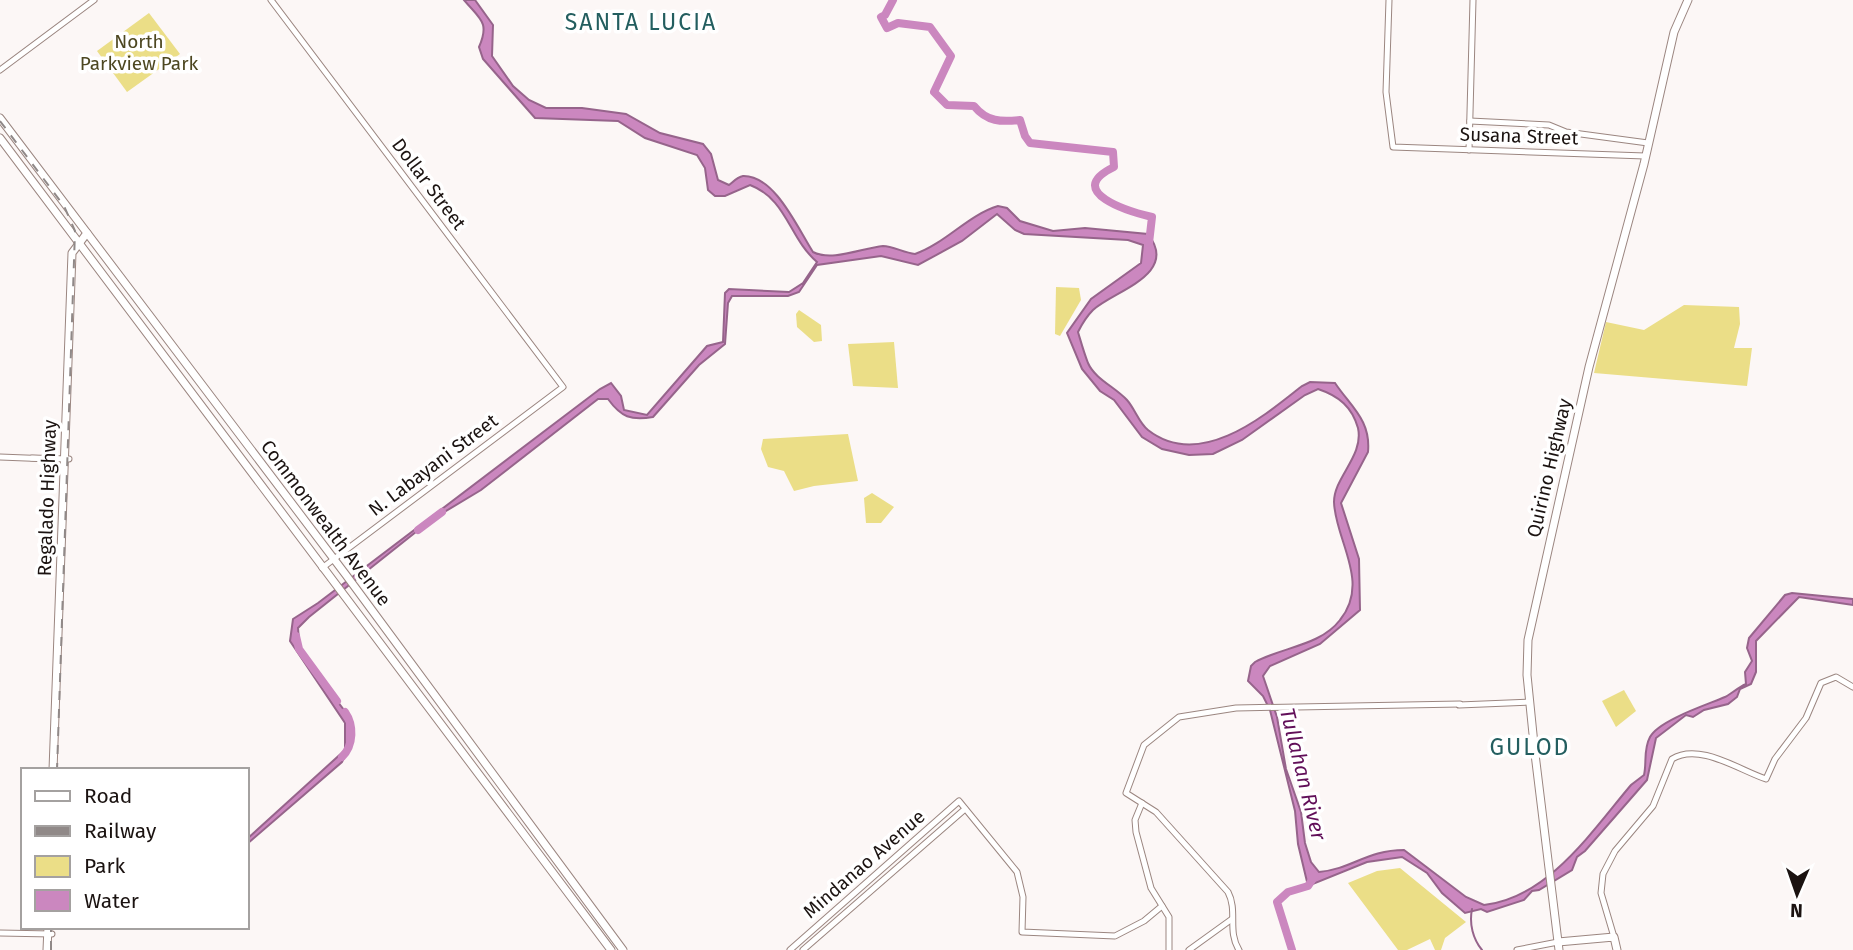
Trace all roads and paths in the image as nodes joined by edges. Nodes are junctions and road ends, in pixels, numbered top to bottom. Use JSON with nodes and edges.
{"nodes":[{"id":1,"x":94,"y":0,"type":"edge"},
{"id":2,"x":271,"y":0,"type":"edge"},
{"id":3,"x":1389,"y":0,"type":"edge"},
{"id":4,"x":1473,"y":0,"type":"edge"},
{"id":5,"x":1687,"y":1,"type":"edge"},
{"id":6,"x":0,"y":70,"type":"edge"},
{"id":7,"x":0,"y":118,"type":"edge"},
{"id":8,"x":1470,"y":121,"type":"junction"},
{"id":9,"x":0,"y":138,"type":"edge"},
{"id":10,"x":1648,"y":143,"type":"junction"},
{"id":11,"x":1469,"y":150,"type":"junction"},
{"id":12,"x":1645,"y":156,"type":"junction"},
{"id":13,"x":71,"y":233,"type":"junction"},
{"id":14,"x":87,"y":233,"type":"junction"},
{"id":15,"x":94,"y":241,"type":"junction"},
{"id":16,"x":78,"y":242,"type":"junction"},
{"id":17,"x":83,"y":250,"type":"junction"},
{"id":18,"x":74,"y":256,"type":"junction"},
{"id":19,"x":90,"y":258,"type":"junction"},
{"id":20,"x":563,"y":387,"type":"joint"},
{"id":21,"x":0,"y":457,"type":"edge"},
{"id":22,"x":67,"y":459,"type":"junction"},
{"id":23,"x":333,"y":558,"type":"junction"},
{"id":24,"x":322,"y":568,"type":"junction"},
{"id":25,"x":1852,"y":683,"type":"edge"},
{"id":26,"x":1530,"y":702,"type":"junction"},
{"id":27,"x":56,"y":768,"type":"edge"},
{"id":28,"x":1142,"y":803,"type":"junction"},
{"id":29,"x":965,"y":809,"type":"junction"},
{"id":30,"x":945,"y":814,"type":"junction"},
{"id":31,"x":951,"y":821,"type":"junction"},
{"id":32,"x":935,"y":822,"type":"junction"},
{"id":33,"x":942,"y":830,"type":"junction"},
{"id":34,"x":1162,"y":906,"type":"junction"},
{"id":35,"x":1232,"y":919,"type":"junction"},
{"id":36,"x":50,"y":931,"type":"edge"},
{"id":37,"x":0,"y":933,"type":"edge"},
{"id":38,"x":1614,"y":937,"type":"junction"},
{"id":39,"x":1559,"y":946,"type":"edge"},
{"id":40,"x":49,"y":950,"type":"edge"},
{"id":41,"x":611,"y":950,"type":"edge"},
{"id":42,"x":623,"y":950,"type":"edge"},
{"id":43,"x":790,"y":950,"type":"edge"},
{"id":44,"x":803,"y":950,"type":"edge"},
{"id":45,"x":1169,"y":950,"type":"edge"},
{"id":46,"x":1189,"y":950,"type":"edge"},
{"id":47,"x":1239,"y":950,"type":"edge"},
{"id":48,"x":1517,"y":950,"type":"edge"},
{"id":49,"x":1617,"y":950,"type":"edge"}],
"edges":[{"from":1,"to":6,"type":"street"},
{"from":2,"to":20,"type":"street","name":"Dollar Street"},
{"from":3,"to":11,"type":"street","name":"Susana Street"},
{"from":4,"to":8,"type":"street"},
{"from":5,"to":10,"type":"main road","name":"Quirino Highway"},
{"from":7,"to":14,"type":"main road","name":"Commonwealth Avenue"},
{"from":8,"to":10,"type":"street"},
{"from":8,"to":11,"type":"street"},
{"from":9,"to":13,"type":"main road","name":"Commonwealth Avenue"},
{"from":10,"to":12,"type":"main road","name":"Quirino Highway"},
{"from":11,"to":12,"type":"street","name":"Susana Street"},
{"from":12,"to":26,"type":"main road","name":"Quirino Highway"},
{"from":13,"to":16,"type":"main road","name":"Commonwealth Avenue"},
{"from":13,"to":18,"type":"main road"},
{"from":14,"to":15,"type":"main road","name":"Commonwealth Avenue"},
{"from":14,"to":16,"type":"main road","name":"Regalado Highway"},
{"from":15,"to":17,"type":"main road"},
{"from":15,"to":23,"type":"main road","name":"Commonwealth Avenue"},
{"from":16,"to":17,"type":"main road","name":"Commonwealth Avenue"},
{"from":16,"to":18,"type":"main road","name":"Regalado Highway"},
{"from":17,"to":18,"type":"main road"},
{"from":17,"to":19,"type":"main road","name":"Commonwealth Avenue"},
{"from":18,"to":19,"type":"main road"},
{"from":18,"to":22,"type":"main road","name":"Regalado Highway"},
{"from":19,"to":24,"type":"main road","name":"Commonwealth Avenue"},
{"from":20,"to":23,"type":"street","name":"N. Labayani Street"},
{"from":21,"to":22,"type":"street"},
{"from":22,"to":27,"type":"main road","name":"Regalado Highway"},
{"from":23,"to":24,"type":"street","name":"N. Labayani Street"},
{"from":23,"to":42,"type":"main road","name":"Commonwealth Avenue"},
{"from":24,"to":41,"type":"main road","name":"Commonwealth Avenue"},
{"from":25,"to":38,"type":"street"},
{"from":26,"to":28,"type":"street"},
{"from":26,"to":39,"type":"main road","name":"Quirino Highway"},
{"from":28,"to":34,"type":"street"},
{"from":28,"to":35,"type":"street"},
{"from":29,"to":30,"type":"street","name":"Mindanao Avenue"},
{"from":29,"to":31,"type":"street","name":"Mindanao Avenue"},
{"from":29,"to":34,"type":"street"},
{"from":30,"to":31,"type":"street"},
{"from":30,"to":32,"type":"street","name":"Mindanao Avenue"},
{"from":31,"to":33,"type":"street","name":"Mindanao Avenue"},
{"from":32,"to":33,"type":"street"},
{"from":32,"to":43,"type":"street","name":"Mindanao Avenue"},
{"from":33,"to":44,"type":"street","name":"Mindanao Avenue"},
{"from":34,"to":45,"type":"street"},
{"from":35,"to":46,"type":"street"},
{"from":35,"to":47,"type":"street"},
{"from":36,"to":37,"type":"street"},
{"from":36,"to":40,"type":"main road"},
{"from":38,"to":39,"type":"main road"},
{"from":38,"to":49,"type":"main road"},
{"from":39,"to":48,"type":"street"}]}
